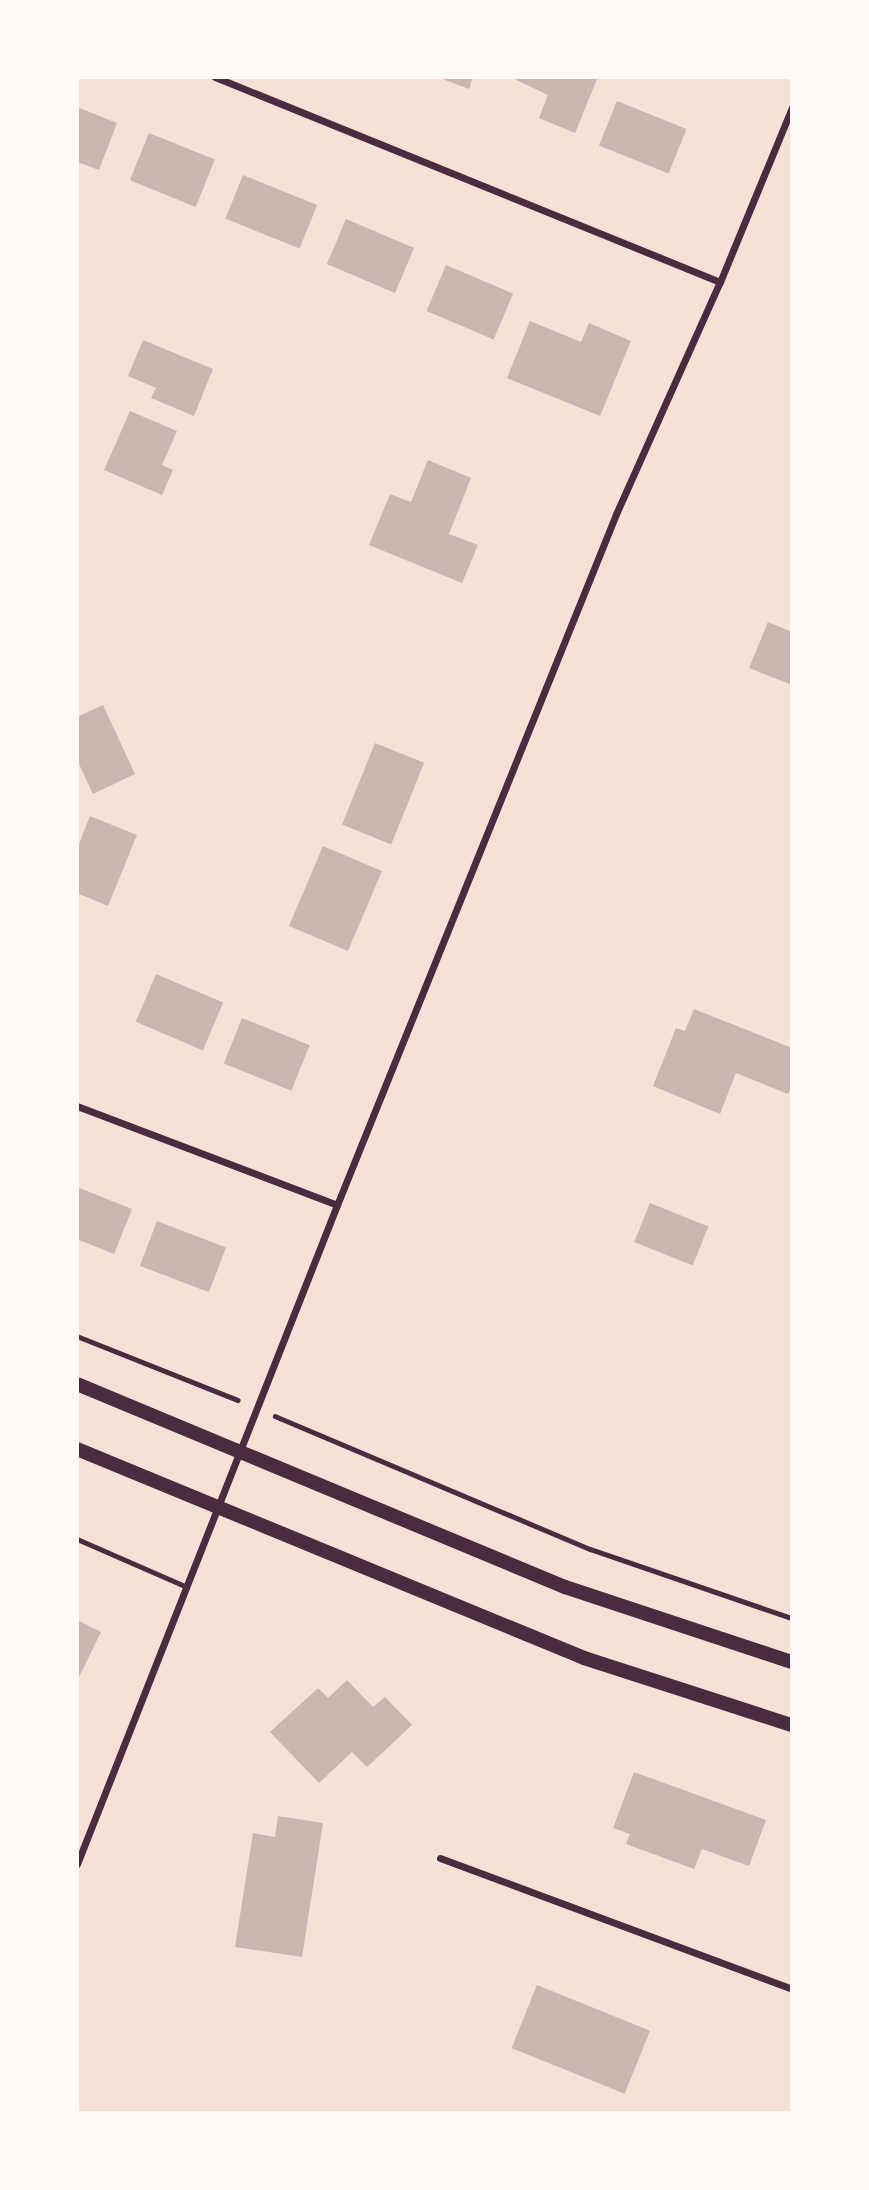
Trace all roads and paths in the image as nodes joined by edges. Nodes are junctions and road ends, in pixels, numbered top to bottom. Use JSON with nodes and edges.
{"nodes":[{"id":1,"x":215,"y":77,"type":"edge"},
{"id":2,"x":792,"y":107,"type":"edge"},
{"id":3,"x":720,"y":282,"type":"junction"},
{"id":4,"x":77,"y":1106,"type":"edge"},
{"id":5,"x":337,"y":1206,"type":"junction"},
{"id":6,"x":77,"y":1336,"type":"edge"},
{"id":7,"x":77,"y":1384,"type":"edge"},
{"id":8,"x":258,"y":1408,"type":"junction"},
{"id":9,"x":77,"y":1449,"type":"edge"},
{"id":10,"x":240,"y":1453,"type":"junction"},
{"id":11,"x":219,"y":1507,"type":"junction"},
{"id":12,"x":77,"y":1539,"type":"edge"},
{"id":13,"x":187,"y":1587,"type":"junction"},
{"id":14,"x":792,"y":1618,"type":"edge"},
{"id":15,"x":792,"y":1662,"type":"edge"},
{"id":16,"x":792,"y":1725,"type":"edge"},
{"id":17,"x":440,"y":1858,"type":"dead end"},
{"id":18,"x":77,"y":1864,"type":"edge"},
{"id":19,"x":792,"y":1989,"type":"edge"}],
"edges":[{"from":1,"to":3,"type":"street"},
{"from":2,"to":3,"type":"street"},
{"from":3,"to":5,"type":"street"},
{"from":4,"to":5,"type":"street"},
{"from":5,"to":8,"type":"street"},
{"from":6,"to":8,"type":"path"},
{"from":7,"to":10,"type":"main road"},
{"from":8,"to":10,"type":"street"},
{"from":8,"to":14,"type":"path"},
{"from":9,"to":11,"type":"main road"},
{"from":10,"to":11,"type":"street"},
{"from":10,"to":15,"type":"main road"},
{"from":11,"to":13,"type":"street"},
{"from":11,"to":16,"type":"main road"},
{"from":12,"to":13,"type":"lane"},
{"from":13,"to":18,"type":"street"},
{"from":17,"to":19,"type":"street"}]}
